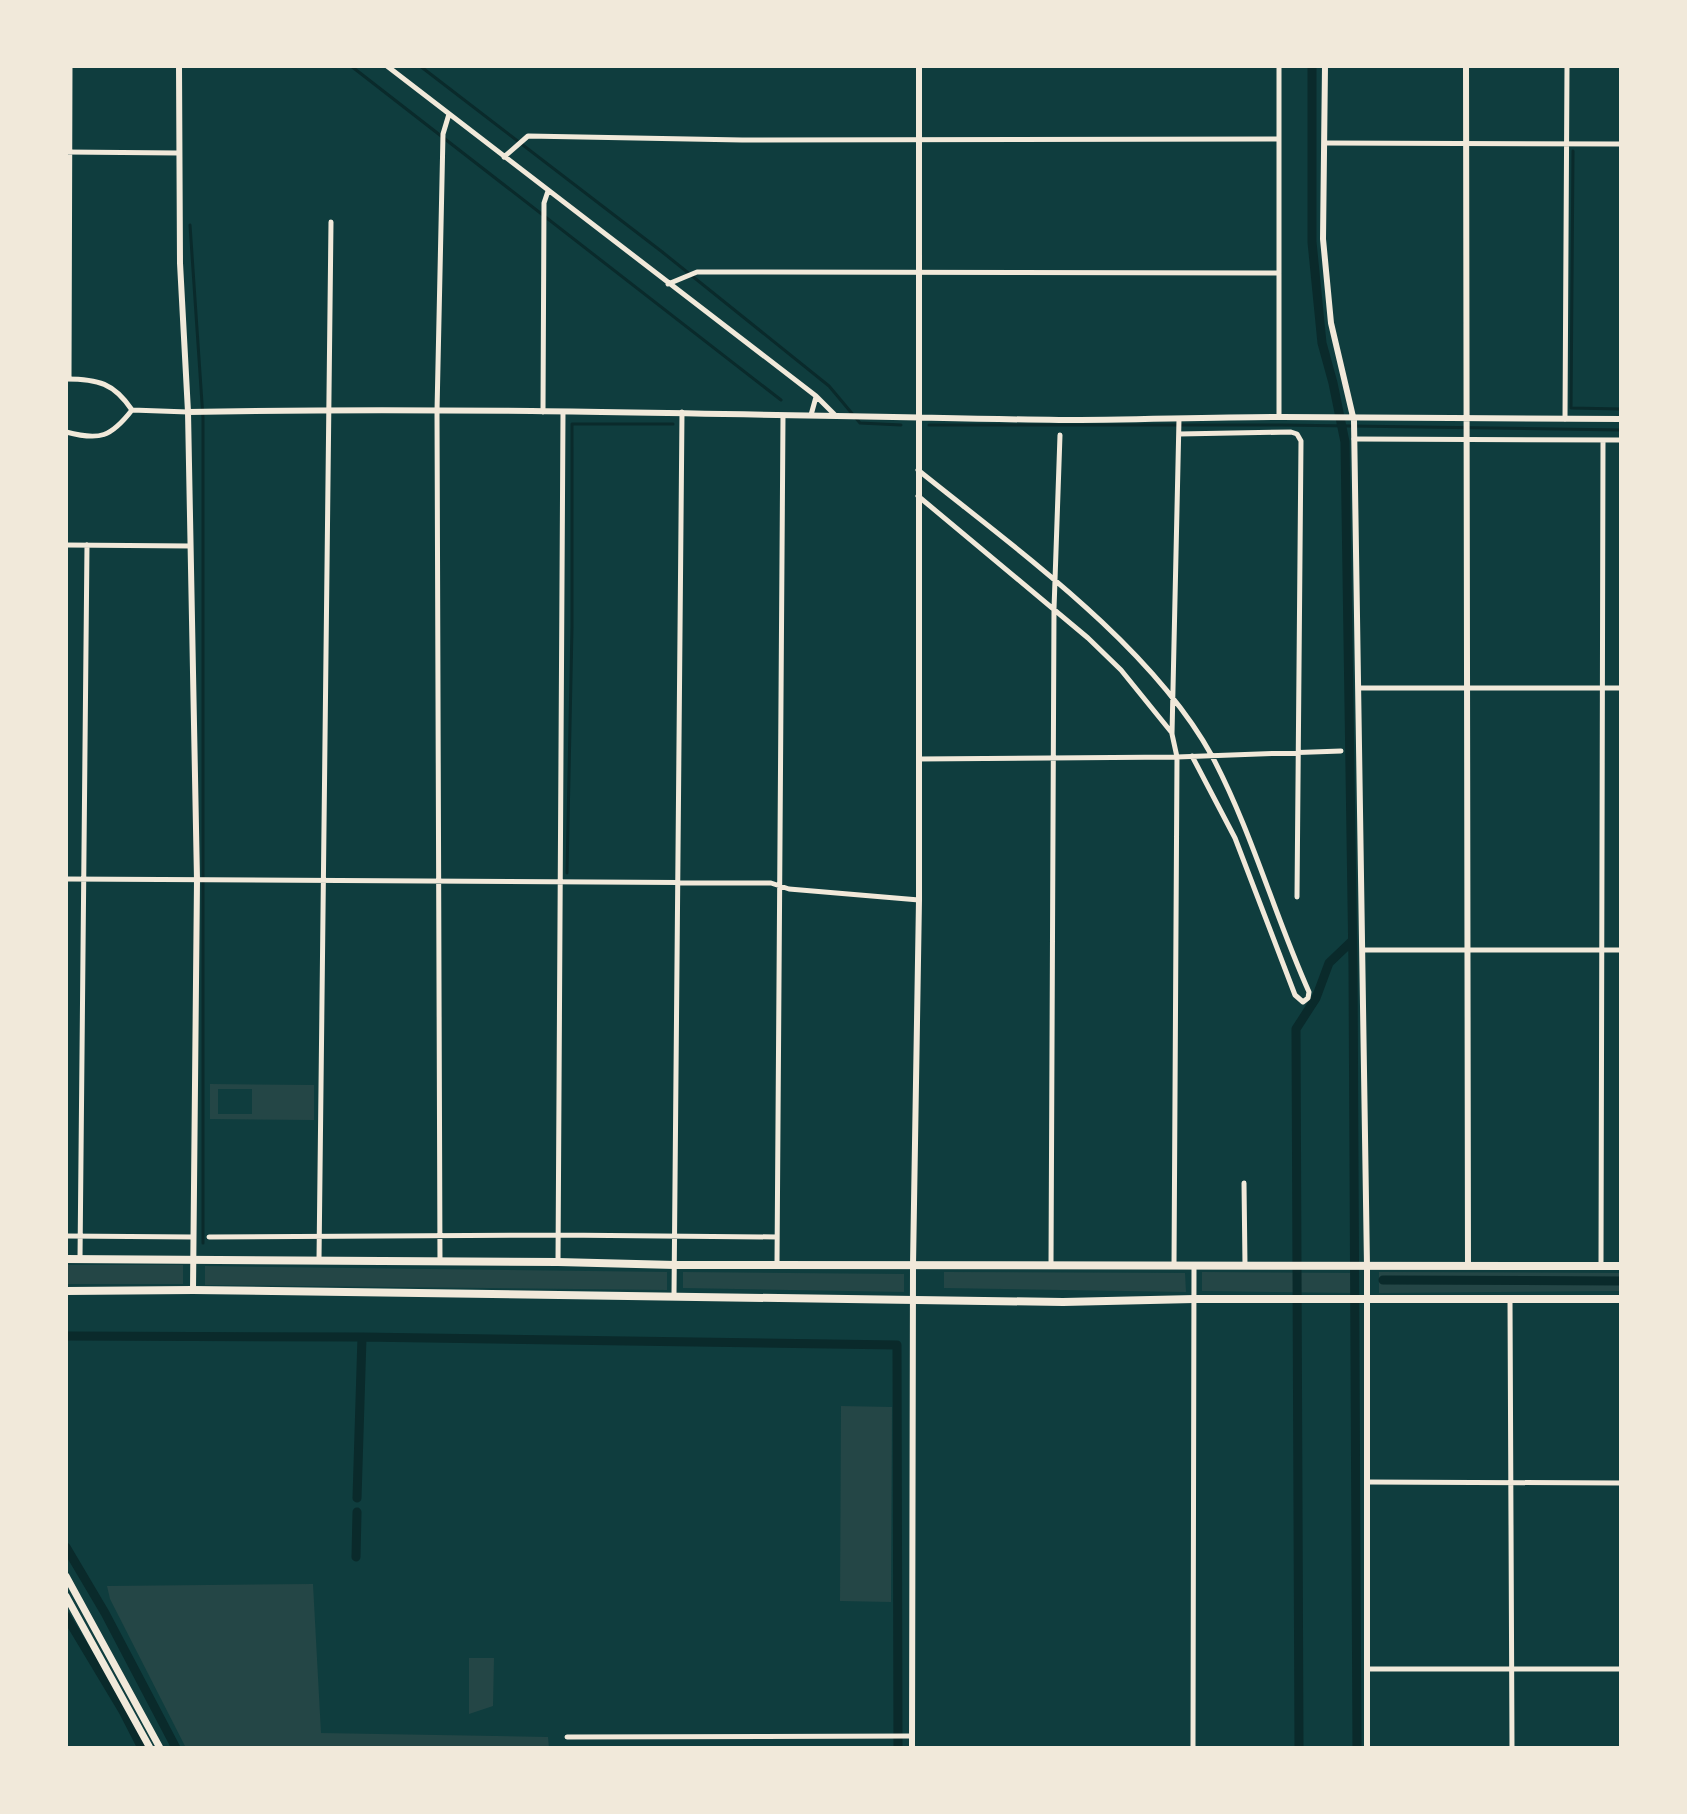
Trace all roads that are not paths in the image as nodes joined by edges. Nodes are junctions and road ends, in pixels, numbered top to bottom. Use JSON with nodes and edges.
{"nodes":[{"id":1,"x":70,"y":66,"type":"edge"},
{"id":2,"x":179,"y":66,"type":"edge"},
{"id":3,"x":387,"y":66,"type":"edge"},
{"id":4,"x":919,"y":66,"type":"edge"},
{"id":5,"x":1279,"y":66,"type":"edge"},
{"id":6,"x":1325,"y":66,"type":"edge"},
{"id":7,"x":1466,"y":66,"type":"edge"},
{"id":8,"x":1567,"y":66,"type":"edge"},
{"id":9,"x":449,"y":114,"type":"junction"},
{"id":10,"x":918,"y":139,"type":"junction"},
{"id":11,"x":1278,"y":139,"type":"junction"},
{"id":12,"x":1466,"y":142,"type":"junction"},
{"id":13,"x":1325,"y":143,"type":"junction"},
{"id":14,"x":1567,"y":144,"type":"junction"},
{"id":15,"x":1621,"y":144,"type":"edge"},
{"id":16,"x":69,"y":152,"type":"edge"},
{"id":17,"x":178,"y":153,"type":"junction"},
{"id":18,"x":504,"y":157,"type":"junction"},
{"id":19,"x":548,"y":191,"type":"junction"},
{"id":20,"x":331,"y":222,"type":"dead end"},
{"id":21,"x":918,"y":273,"type":"junction"},
{"id":22,"x":1279,"y":273,"type":"junction"},
{"id":23,"x":668,"y":284,"type":"junction"},
{"id":24,"x":68,"y":379,"type":"edge"},
{"id":25,"x":816,"y":396,"type":"junction"},
{"id":26,"x":132,"y":410,"type":"junction"},
{"id":27,"x":327,"y":411,"type":"junction"},
{"id":28,"x":437,"y":411,"type":"junction"},
{"id":29,"x":188,"y":412,"type":"junction"},
{"id":30,"x":543,"y":412,"type":"junction"},
{"id":31,"x":563,"y":412,"type":"junction"},
{"id":32,"x":682,"y":412,"type":"junction"},
{"id":33,"x":811,"y":415,"type":"junction"},
{"id":34,"x":835,"y":415,"type":"junction"},
{"id":35,"x":783,"y":416,"type":"junction"},
{"id":36,"x":917,"y":416,"type":"junction"},
{"id":37,"x":1279,"y":417,"type":"junction"},
{"id":38,"x":1466,"y":418,"type":"junction"},
{"id":39,"x":1179,"y":419,"type":"junction"},
{"id":40,"x":1354,"y":419,"type":"junction"},
{"id":41,"x":1565,"y":419,"type":"junction"},
{"id":42,"x":1621,"y":419,"type":"edge"},
{"id":43,"x":66,"y":432,"type":"edge"},
{"id":44,"x":1179,"y":434,"type":"junction"},
{"id":45,"x":1060,"y":435,"type":"dead end"},
{"id":46,"x":1354,"y":437,"type":"junction"},
{"id":47,"x":1466,"y":438,"type":"junction"},
{"id":48,"x":1603,"y":440,"type":"junction"},
{"id":49,"x":1621,"y":440,"type":"edge"},
{"id":50,"x":918,"y":470,"type":"junction"},
{"id":51,"x":918,"y":496,"type":"junction"},
{"id":52,"x":66,"y":545,"type":"edge"},
{"id":53,"x":87,"y":545,"type":"junction"},
{"id":54,"x":190,"y":546,"type":"junction"},
{"id":55,"x":1055,"y":581,"type":"junction"},
{"id":56,"x":1054,"y":609,"type":"junction"},
{"id":57,"x":1467,"y":687,"type":"junction"},
{"id":58,"x":1359,"y":688,"type":"junction"},
{"id":59,"x":1602,"y":688,"type":"junction"},
{"id":60,"x":1621,"y":688,"type":"edge"},
{"id":61,"x":1173,"y":700,"type":"junction"},
{"id":62,"x":1172,"y":734,"type":"junction"},
{"id":63,"x":1341,"y":751,"type":"dead end"},
{"id":64,"x":1296,"y":752,"type":"junction"},
{"id":65,"x":1211,"y":754,"type":"junction"},
{"id":66,"x":1192,"y":756,"type":"junction"},
{"id":67,"x":1177,"y":757,"type":"junction"},
{"id":68,"x":919,"y":759,"type":"junction"},
{"id":69,"x":1054,"y":759,"type":"junction"},
{"id":70,"x":1248,"y":832,"type":"junction"},
{"id":71,"x":1235,"y":838,"type":"junction"},
{"id":72,"x":66,"y":879,"type":"edge"},
{"id":73,"x":84,"y":879,"type":"junction"},
{"id":74,"x":198,"y":880,"type":"junction"},
{"id":75,"x":322,"y":880,"type":"junction"},
{"id":76,"x":439,"y":881,"type":"junction"},
{"id":77,"x":560,"y":881,"type":"junction"},
{"id":78,"x":678,"y":882,"type":"junction"},
{"id":79,"x":780,"y":886,"type":"junction"},
{"id":80,"x":1297,"y":897,"type":"dead end"},
{"id":81,"x":919,"y":900,"type":"junction"},
{"id":82,"x":1363,"y":950,"type":"junction"},
{"id":83,"x":1467,"y":950,"type":"junction"},
{"id":84,"x":1602,"y":950,"type":"junction"},
{"id":85,"x":1621,"y":950,"type":"edge"},
{"id":86,"x":1244,"y":1183,"type":"dead end"},
{"id":87,"x":558,"y":1235,"type":"junction"},
{"id":88,"x":66,"y":1236,"type":"edge"},
{"id":89,"x":319,"y":1236,"type":"junction"},
{"id":90,"x":440,"y":1236,"type":"junction"},
{"id":91,"x":209,"y":1237,"type":"dead end"},
{"id":92,"x":676,"y":1237,"type":"junction"},
{"id":93,"x":777,"y":1237,"type":"junction"},
{"id":94,"x":81,"y":1238,"type":"junction"},
{"id":95,"x":194,"y":1239,"type":"junction"},
{"id":96,"x":80,"y":1258,"type":"junction"},
{"id":97,"x":193,"y":1258,"type":"junction"},
{"id":98,"x":66,"y":1259,"type":"edge"},
{"id":99,"x":319,"y":1261,"type":"junction"},
{"id":100,"x":558,"y":1262,"type":"junction"},
{"id":101,"x":440,"y":1263,"type":"junction"},
{"id":102,"x":675,"y":1265,"type":"junction"},
{"id":103,"x":777,"y":1265,"type":"junction"},
{"id":104,"x":913,"y":1265,"type":"junction"},
{"id":105,"x":1051,"y":1265,"type":"junction"},
{"id":106,"x":1174,"y":1266,"type":"junction"},
{"id":107,"x":1194,"y":1266,"type":"junction"},
{"id":108,"x":1245,"y":1266,"type":"junction"},
{"id":109,"x":1367,"y":1266,"type":"junction"},
{"id":110,"x":1468,"y":1266,"type":"junction"},
{"id":111,"x":1601,"y":1266,"type":"junction"},
{"id":112,"x":1621,"y":1266,"type":"edge"},
{"id":113,"x":193,"y":1290,"type":"junction"},
{"id":114,"x":66,"y":1291,"type":"edge"},
{"id":115,"x":674,"y":1295,"type":"junction"},
{"id":116,"x":913,"y":1298,"type":"junction"},
{"id":117,"x":1194,"y":1299,"type":"junction"},
{"id":118,"x":1363,"y":1299,"type":"junction"},
{"id":119,"x":1510,"y":1299,"type":"junction"},
{"id":120,"x":1621,"y":1299,"type":"edge"},
{"id":121,"x":1367,"y":1482,"type":"junction"},
{"id":122,"x":1511,"y":1483,"type":"junction"},
{"id":123,"x":1621,"y":1483,"type":"edge"},
{"id":124,"x":66,"y":1576,"type":"edge"},
{"id":125,"x":66,"y":1596,"type":"edge"},
{"id":126,"x":1367,"y":1669,"type":"junction"},
{"id":127,"x":1512,"y":1669,"type":"junction"},
{"id":128,"x":1621,"y":1669,"type":"edge"},
{"id":129,"x":908,"y":1736,"type":"junction"},
{"id":130,"x":567,"y":1737,"type":"dead end"},
{"id":131,"x":150,"y":1748,"type":"edge"},
{"id":132,"x":160,"y":1748,"type":"edge"},
{"id":133,"x":912,"y":1748,"type":"edge"},
{"id":134,"x":1193,"y":1748,"type":"edge"},
{"id":135,"x":1367,"y":1748,"type":"edge"},
{"id":136,"x":1512,"y":1748,"type":"edge"}],
"edges":[{"from":1,"to":16,"type":"street"},
{"from":2,"to":17,"type":"street"},
{"from":3,"to":9,"type":"street"},
{"from":4,"to":10,"type":"street"},
{"from":5,"to":11,"type":"street"},
{"from":6,"to":13,"type":"street"},
{"from":7,"to":12,"type":"street"},
{"from":8,"to":14,"type":"street"},
{"from":9,"to":18,"type":"street"},
{"from":9,"to":28,"type":"street"},
{"from":10,"to":11,"type":"street"},
{"from":10,"to":18,"type":"street"},
{"from":10,"to":21,"type":"street"},
{"from":11,"to":22,"type":"street"},
{"from":12,"to":13,"type":"street"},
{"from":12,"to":14,"type":"street"},
{"from":12,"to":38,"type":"street"},
{"from":13,"to":40,"type":"street"},
{"from":14,"to":15,"type":"street"},
{"from":14,"to":41,"type":"street"},
{"from":16,"to":17,"type":"street"},
{"from":16,"to":24,"type":"street"},
{"from":17,"to":29,"type":"street"},
{"from":18,"to":19,"type":"street"},
{"from":19,"to":23,"type":"street"},
{"from":19,"to":30,"type":"street"},
{"from":20,"to":27,"type":"street"},
{"from":21,"to":22,"type":"street"},
{"from":21,"to":23,"type":"street"},
{"from":21,"to":36,"type":"street"},
{"from":22,"to":37,"type":"street"},
{"from":23,"to":25,"type":"street"},
{"from":24,"to":26,"type":"street"},
{"from":25,"to":33,"type":"street"},
{"from":25,"to":34,"type":"street"},
{"from":26,"to":29,"type":"street"},
{"from":26,"to":43,"type":"street"},
{"from":27,"to":28,"type":"street"},
{"from":27,"to":29,"type":"street"},
{"from":27,"to":75,"type":"street"},
{"from":28,"to":30,"type":"street"},
{"from":28,"to":76,"type":"street"},
{"from":29,"to":54,"type":"street"},
{"from":30,"to":31,"type":"street"},
{"from":31,"to":32,"type":"street"},
{"from":31,"to":77,"type":"street"},
{"from":32,"to":35,"type":"street"},
{"from":32,"to":78,"type":"street"},
{"from":33,"to":34,"type":"street"},
{"from":33,"to":35,"type":"street"},
{"from":34,"to":36,"type":"street"},
{"from":35,"to":79,"type":"street"},
{"from":36,"to":39,"type":"street"},
{"from":36,"to":50,"type":"street"},
{"from":37,"to":39,"type":"street"},
{"from":37,"to":40,"type":"street"},
{"from":38,"to":40,"type":"street"},
{"from":38,"to":41,"type":"street"},
{"from":38,"to":47,"type":"street"},
{"from":39,"to":44,"type":"street"},
{"from":40,"to":46,"type":"street"},
{"from":41,"to":42,"type":"street"},
{"from":44,"to":61,"type":"street"},
{"from":44,"to":64,"type":"street"},
{"from":45,"to":55,"type":"street"},
{"from":46,"to":47,"type":"street"},
{"from":46,"to":58,"type":"street"},
{"from":47,"to":48,"type":"street"},
{"from":47,"to":57,"type":"street"},
{"from":48,"to":49,"type":"street"},
{"from":48,"to":59,"type":"street"},
{"from":50,"to":51,"type":"street"},
{"from":50,"to":55,"type":"street"},
{"from":51,"to":56,"type":"street"},
{"from":51,"to":68,"type":"street"},
{"from":52,"to":53,"type":"street"},
{"from":53,"to":54,"type":"street"},
{"from":53,"to":73,"type":"street"},
{"from":54,"to":74,"type":"street"},
{"from":55,"to":56,"type":"street"},
{"from":55,"to":61,"type":"street"},
{"from":56,"to":62,"type":"street"},
{"from":56,"to":69,"type":"street"},
{"from":57,"to":58,"type":"street"},
{"from":57,"to":59,"type":"street"},
{"from":57,"to":83,"type":"street"},
{"from":58,"to":82,"type":"street"},
{"from":59,"to":60,"type":"street"},
{"from":59,"to":84,"type":"street"},
{"from":61,"to":62,"type":"street"},
{"from":61,"to":65,"type":"street"},
{"from":62,"to":67,"type":"street"},
{"from":63,"to":64,"type":"street"},
{"from":64,"to":65,"type":"street"},
{"from":64,"to":80,"type":"street"},
{"from":65,"to":66,"type":"street"},
{"from":65,"to":70,"type":"street"},
{"from":66,"to":67,"type":"street"},
{"from":66,"to":71,"type":"street"},
{"from":67,"to":69,"type":"street"},
{"from":67,"to":106,"type":"street"},
{"from":68,"to":69,"type":"street"},
{"from":68,"to":81,"type":"street"},
{"from":69,"to":105,"type":"street"},
{"from":70,"to":71,"type":"street"},
{"from":70,"to":71,"type":"street"},
{"from":72,"to":73,"type":"street"},
{"from":73,"to":74,"type":"street"},
{"from":73,"to":94,"type":"street"},
{"from":74,"to":75,"type":"street"},
{"from":74,"to":95,"type":"street"},
{"from":75,"to":76,"type":"street"},
{"from":75,"to":89,"type":"street"},
{"from":76,"to":77,"type":"street"},
{"from":76,"to":90,"type":"street"},
{"from":77,"to":78,"type":"street"},
{"from":77,"to":87,"type":"street"},
{"from":78,"to":79,"type":"street"},
{"from":78,"to":92,"type":"street"},
{"from":79,"to":81,"type":"street"},
{"from":79,"to":93,"type":"street"},
{"from":81,"to":104,"type":"street"},
{"from":82,"to":83,"type":"street"},
{"from":82,"to":109,"type":"street"},
{"from":83,"to":84,"type":"street"},
{"from":83,"to":110,"type":"street"},
{"from":84,"to":85,"type":"street"},
{"from":84,"to":111,"type":"street"},
{"from":86,"to":108,"type":"street"},
{"from":87,"to":90,"type":"street"},
{"from":87,"to":92,"type":"street"},
{"from":87,"to":100,"type":"street"},
{"from":88,"to":94,"type":"street"},
{"from":89,"to":90,"type":"street"},
{"from":89,"to":91,"type":"street"},
{"from":89,"to":99,"type":"street"},
{"from":90,"to":101,"type":"street"},
{"from":92,"to":93,"type":"street"},
{"from":92,"to":102,"type":"street"},
{"from":93,"to":103,"type":"street"},
{"from":94,"to":95,"type":"street"},
{"from":94,"to":96,"type":"street"},
{"from":95,"to":97,"type":"street"},
{"from":96,"to":97,"type":"main road"},
{"from":96,"to":98,"type":"main road"},
{"from":97,"to":99,"type":"main road"},
{"from":97,"to":113,"type":"street"},
{"from":99,"to":101,"type":"main road"},
{"from":100,"to":101,"type":"main road"},
{"from":100,"to":102,"type":"main road"},
{"from":102,"to":103,"type":"main road"},
{"from":102,"to":115,"type":"street"},
{"from":103,"to":104,"type":"main road"},
{"from":104,"to":105,"type":"main road"},
{"from":104,"to":116,"type":"street"},
{"from":105,"to":106,"type":"main road"},
{"from":106,"to":107,"type":"main road"},
{"from":107,"to":108,"type":"main road"},
{"from":107,"to":117,"type":"street"},
{"from":108,"to":109,"type":"main road"},
{"from":109,"to":110,"type":"main road"},
{"from":109,"to":118,"type":"street"},
{"from":110,"to":111,"type":"main road"},
{"from":111,"to":112,"type":"main road"},
{"from":113,"to":114,"type":"main road"},
{"from":113,"to":115,"type":"main road"},
{"from":115,"to":116,"type":"main road"},
{"from":116,"to":117,"type":"main road"},
{"from":116,"to":129,"type":"street"},
{"from":117,"to":118,"type":"main road"},
{"from":117,"to":134,"type":"street"},
{"from":118,"to":119,"type":"main road"},
{"from":118,"to":121,"type":"street"},
{"from":119,"to":120,"type":"main road"},
{"from":119,"to":122,"type":"street"},
{"from":121,"to":122,"type":"street"},
{"from":121,"to":126,"type":"street"},
{"from":122,"to":123,"type":"street"},
{"from":122,"to":127,"type":"street"},
{"from":124,"to":132,"type":"main road"},
{"from":125,"to":131,"type":"main road"},
{"from":126,"to":127,"type":"street"},
{"from":126,"to":135,"type":"street"},
{"from":127,"to":128,"type":"street"},
{"from":127,"to":136,"type":"street"},
{"from":129,"to":130,"type":"street"},
{"from":129,"to":133,"type":"street"}]}
